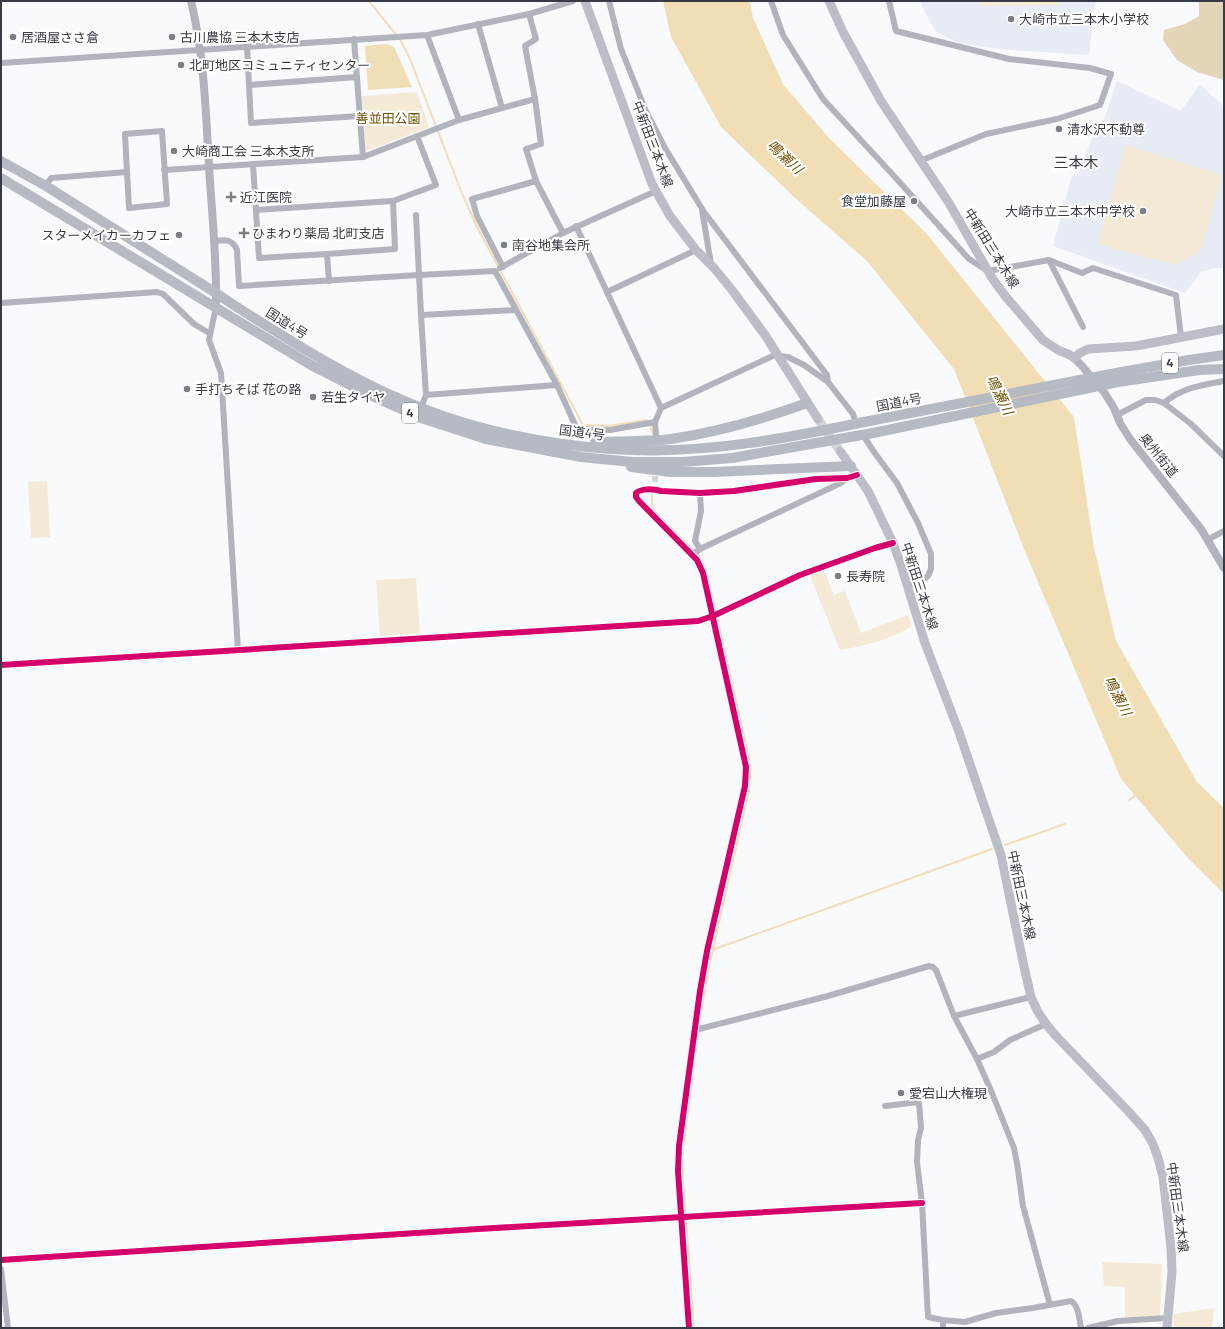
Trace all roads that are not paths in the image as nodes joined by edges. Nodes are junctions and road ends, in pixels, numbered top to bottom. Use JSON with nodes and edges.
{"nodes":[{"id":1,"x":192,"y":1,"type":"edge"},
{"id":2,"x":573,"y":1,"type":"edge"},
{"id":3,"x":585,"y":1,"type":"edge"},
{"id":4,"x":609,"y":1,"type":"edge"},
{"id":5,"x":771,"y":1,"type":"edge"},
{"id":6,"x":829,"y":1,"type":"edge"},
{"id":7,"x":889,"y":1,"type":"edge"},
{"id":8,"x":529,"y":14,"type":"junction"},
{"id":9,"x":478,"y":24,"type":"junction"},
{"id":10,"x":427,"y":35,"type":"junction"},
{"id":11,"x":354,"y":39,"type":"junction"},
{"id":12,"x":246,"y":46,"type":"junction"},
{"id":13,"x":200,"y":49,"type":"junction"},
{"id":14,"x":1,"y":63,"type":"edge"},
{"id":15,"x":357,"y":77,"type":"junction"},
{"id":16,"x":249,"y":85,"type":"junction"},
{"id":17,"x":535,"y":99,"type":"junction"},
{"id":18,"x":502,"y":108,"type":"junction"},
{"id":19,"x":360,"y":116,"type":"junction"},
{"id":20,"x":459,"y":120,"type":"junction"},
{"id":21,"x":417,"y":136,"type":"junction"},
{"id":22,"x":363,"y":157,"type":"junction"},
{"id":23,"x":1,"y":161,"type":"edge"},
{"id":24,"x":920,"y":161,"type":"junction"},
{"id":25,"x":253,"y":164,"type":"junction"},
{"id":26,"x":209,"y":168,"type":"junction"},
{"id":27,"x":164,"y":170,"type":"junction"},
{"id":28,"x":127,"y":172,"type":"junction"},
{"id":29,"x":1,"y":178,"type":"edge"},
{"id":30,"x":536,"y":181,"type":"junction"},
{"id":31,"x":46,"y":186,"type":"junction"},
{"id":32,"x":656,"y":191,"type":"junction"},
{"id":33,"x":393,"y":200,"type":"junction"},
{"id":34,"x":702,"y":209,"type":"junction"},
{"id":35,"x":256,"y":210,"type":"junction"},
{"id":36,"x":416,"y":215,"type":"dead end"},
{"id":37,"x":576,"y":226,"type":"junction"},
{"id":38,"x":563,"y":232,"type":"junction"},
{"id":39,"x":214,"y":241,"type":"junction"},
{"id":40,"x":696,"y":250,"type":"junction"},
{"id":41,"x":327,"y":254,"type":"junction"},
{"id":42,"x":1049,"y":260,"type":"junction"},
{"id":43,"x":711,"y":265,"type":"junction"},
{"id":44,"x":499,"y":269,"type":"junction"},
{"id":45,"x":988,"y":271,"type":"junction"},
{"id":46,"x":419,"y":276,"type":"junction"},
{"id":47,"x":329,"y":281,"type":"junction"},
{"id":48,"x":606,"y":292,"type":"junction"},
{"id":49,"x":216,"y":293,"type":"junction"},
{"id":50,"x":1,"y":302,"type":"edge"},
{"id":51,"x":216,"y":307,"type":"junction"},
{"id":52,"x":516,"y":310,"type":"junction"},
{"id":53,"x":421,"y":315,"type":"junction"},
{"id":54,"x":1083,"y":327,"type":"dead end"},
{"id":55,"x":1224,"y":329,"type":"edge"},
{"id":56,"x":210,"y":333,"type":"junction"},
{"id":57,"x":1181,"y":337,"type":"junction"},
{"id":58,"x":778,"y":355,"type":"junction"},
{"id":59,"x":1224,"y":355,"type":"edge"},
{"id":60,"x":1074,"y":358,"type":"junction"},
{"id":61,"x":1224,"y":369,"type":"edge"},
{"id":62,"x":1117,"y":377,"type":"junction"},
{"id":63,"x":1224,"y":381,"type":"edge"},
{"id":64,"x":828,"y":382,"type":"junction"},
{"id":65,"x":557,"y":385,"type":"junction"},
{"id":66,"x":426,"y":395,"type":"junction"},
{"id":67,"x":807,"y":403,"type":"junction"},
{"id":68,"x":1164,"y":403,"type":"junction"},
{"id":69,"x":421,"y":408,"type":"junction"},
{"id":70,"x":661,"y":408,"type":"junction"},
{"id":71,"x":1116,"y":415,"type":"junction"},
{"id":72,"x":818,"y":419,"type":"tunnel mouth"},
{"id":73,"x":655,"y":422,"type":"junction"},
{"id":74,"x":860,"y":423,"type":"junction"},
{"id":75,"x":656,"y":434,"type":"dead end"},
{"id":76,"x":868,"y":434,"type":"junction"},
{"id":77,"x":569,"y":444,"type":"junction"},
{"id":78,"x":531,"y":448,"type":"junction"},
{"id":79,"x":840,"y":451,"type":"tunnel mouth"},
{"id":80,"x":1224,"y":456,"type":"edge"},
{"id":81,"x":851,"y":466,"type":"junction"},
{"id":82,"x":857,"y":475,"type":"junction"},
{"id":83,"x":847,"y":478,"type":"junction"},
{"id":84,"x":655,"y":482,"type":"tunnel mouth"},
{"id":85,"x":655,"y":489,"type":"junction"},
{"id":86,"x":700,"y":493,"type":"junction"},
{"id":87,"x":1224,"y":531,"type":"edge"},
{"id":88,"x":1207,"y":540,"type":"junction"},
{"id":89,"x":893,"y":543,"type":"junction"},
{"id":90,"x":696,"y":552,"type":"junction"},
{"id":91,"x":1224,"y":568,"type":"edge"},
{"id":92,"x":907,"y":586,"type":"junction"},
{"id":93,"x":715,"y":615,"type":"junction"},
{"id":94,"x":238,"y":650,"type":"junction"},
{"id":95,"x":1,"y":665,"type":"edge"},
{"id":96,"x":1032,"y":998,"type":"junction"},
{"id":97,"x":954,"y":1016,"type":"junction"},
{"id":98,"x":1046,"y":1024,"type":"junction"},
{"id":99,"x":697,"y":1029,"type":"junction"},
{"id":100,"x":977,"y":1059,"type":"junction"},
{"id":101,"x":885,"y":1106,"type":"dead end"},
{"id":102,"x":922,"y":1203,"type":"junction"},
{"id":103,"x":684,"y":1217,"type":"junction"},
{"id":104,"x":1,"y":1260,"type":"edge"},
{"id":105,"x":1,"y":1269,"type":"edge"},
{"id":106,"x":1050,"y":1305,"type":"junction"},
{"id":107,"x":1168,"y":1318,"type":"junction"},
{"id":108,"x":943,"y":1320,"type":"junction"},
{"id":109,"x":8,"y":1328,"type":"edge"},
{"id":110,"x":690,"y":1328,"type":"edge"},
{"id":111,"x":944,"y":1328,"type":"edge"},
{"id":112,"x":1081,"y":1328,"type":"edge"},
{"id":113,"x":1088,"y":1328,"type":"edge"},
{"id":114,"x":1167,"y":1328,"type":"edge"}],
"edges":[{"from":1,"to":13,"type":"street"},
{"from":2,"to":8,"type":"street"},
{"from":3,"to":32,"type":"main road","name":"中新田三本木線"},
{"from":4,"to":34,"type":"street"},
{"from":5,"to":45,"type":"street"},
{"from":6,"to":24,"type":"main road","name":"中新田三本木線"},
{"from":7,"to":24,"type":"street"},
{"from":8,"to":9,"type":"street"},
{"from":8,"to":17,"type":"street"},
{"from":9,"to":10,"type":"street"},
{"from":9,"to":18,"type":"street"},
{"from":10,"to":11,"type":"street"},
{"from":10,"to":20,"type":"street"},
{"from":11,"to":12,"type":"street"},
{"from":11,"to":15,"type":"street"},
{"from":12,"to":13,"type":"street"},
{"from":12,"to":16,"type":"street"},
{"from":13,"to":14,"type":"street"},
{"from":13,"to":26,"type":"street"},
{"from":15,"to":16,"type":"street"},
{"from":15,"to":19,"type":"street"},
{"from":16,"to":19,"type":"street"},
{"from":17,"to":18,"type":"street"},
{"from":17,"to":30,"type":"street"},
{"from":18,"to":20,"type":"street"},
{"from":19,"to":22,"type":"street"},
{"from":20,"to":21,"type":"street"},
{"from":21,"to":22,"type":"street"},
{"from":21,"to":33,"type":"street"},
{"from":22,"to":25,"type":"street"},
{"from":23,"to":31,"type":"highway","name":"国道4号","number":"4"},
{"from":24,"to":45,"type":"main road","name":"中新田三本木線"},
{"from":25,"to":26,"type":"street"},
{"from":25,"to":35,"type":"street"},
{"from":26,"to":27,"type":"street"},
{"from":26,"to":39,"type":"street"},
{"from":27,"to":28,"type":"street"},
{"from":27,"to":28,"type":"street"},
{"from":28,"to":31,"type":"street"},
{"from":29,"to":51,"type":"highway","name":"国道4号","number":"4"},
{"from":30,"to":38,"type":"street"},
{"from":30,"to":44,"type":"street"},
{"from":31,"to":49,"type":"highway","name":"国道4号","number":"4"},
{"from":32,"to":37,"type":"street"},
{"from":32,"to":40,"type":"main road","name":"中新田三本木線"},
{"from":33,"to":35,"type":"street"},
{"from":33,"to":41,"type":"street"},
{"from":34,"to":43,"type":"street"},
{"from":34,"to":64,"type":"street"},
{"from":35,"to":41,"type":"street"},
{"from":36,"to":46,"type":"street"},
{"from":37,"to":38,"type":"street"},
{"from":37,"to":48,"type":"street"},
{"from":38,"to":44,"type":"street"},
{"from":39,"to":47,"type":"street"},
{"from":39,"to":49,"type":"street"},
{"from":40,"to":43,"type":"main road","name":"中新田三本木線"},
{"from":40,"to":48,"type":"street"},
{"from":41,"to":47,"type":"street"},
{"from":42,"to":45,"type":"street"},
{"from":42,"to":54,"type":"street"},
{"from":42,"to":57,"type":"street"},
{"from":43,"to":58,"type":"main road","name":"中新田三本木線"},
{"from":44,"to":46,"type":"street"},
{"from":44,"to":52,"type":"street"},
{"from":45,"to":60,"type":"main road","name":"中新田三本木線"},
{"from":46,"to":47,"type":"street"},
{"from":46,"to":53,"type":"street"},
{"from":48,"to":70,"type":"street"},
{"from":49,"to":51,"type":"street"},
{"from":49,"to":69,"type":"highway","name":"国道4号","number":"4"},
{"from":50,"to":56,"type":"street"},
{"from":51,"to":56,"type":"street"},
{"from":51,"to":78,"type":"highway","name":"国道4号","number":"4"},
{"from":52,"to":53,"type":"street"},
{"from":52,"to":65,"type":"street"},
{"from":53,"to":66,"type":"street"},
{"from":55,"to":57,"type":"main road"},
{"from":56,"to":94,"type":"street"},
{"from":57,"to":60,"type":"main road"},
{"from":58,"to":64,"type":"street"},
{"from":58,"to":67,"type":"main road","name":"中新田三本木線"},
{"from":58,"to":70,"type":"street"},
{"from":59,"to":62,"type":"highway","name":"国道4号","number":"4"},
{"from":60,"to":71,"type":"street","name":"奥州街道"},
{"from":61,"to":62,"type":"highway","name":"国道4号","number":"4"},
{"from":62,"to":74,"type":"highway","name":"国道4号","number":"4","bridge":true},
{"from":62,"to":76,"type":"highway","name":"国道4号","number":"4","bridge":true},
{"from":63,"to":68,"type":"street"},
{"from":64,"to":74,"type":"street"},
{"from":65,"to":66,"type":"street"},
{"from":65,"to":73,"type":"street"},
{"from":66,"to":69,"type":"street"},
{"from":67,"to":72,"type":"main road","name":"中新田三本木線"},
{"from":67,"to":77,"type":"highway"},
{"from":68,"to":71,"type":"street"},
{"from":68,"to":80,"type":"street"},
{"from":69,"to":77,"type":"highway","name":"国道4号","number":"4"},
{"from":70,"to":73,"type":"street"},
{"from":71,"to":88,"type":"street","name":"奥州街道"},
{"from":73,"to":75,"type":"street"},
{"from":74,"to":77,"type":"highway","name":"国道4号","number":"4"},
{"from":76,"to":78,"type":"highway","name":"国道4号","number":"4"},
{"from":76,"to":92,"type":"street"},
{"from":78,"to":81,"type":"highway"},
{"from":79,"to":81,"type":"main road","name":"中新田三本木線"},
{"from":81,"to":82,"type":"main road","name":"中新田三本木線"},
{"from":82,"to":83,"type":"street"},
{"from":82,"to":89,"type":"main road","name":"中新田三本木線"},
{"from":83,"to":86,"type":"street"},
{"from":83,"to":90,"type":"street"},
{"from":84,"to":85,"type":"street"},
{"from":85,"to":86,"type":"street"},
{"from":85,"to":90,"type":"street"},
{"from":86,"to":90,"type":"street"},
{"from":87,"to":88,"type":"street"},
{"from":88,"to":91,"type":"street","name":"奥州街道"},
{"from":89,"to":92,"type":"main road","name":"中新田三本木線"},
{"from":89,"to":93,"type":"street"},
{"from":90,"to":93,"type":"street"},
{"from":92,"to":96,"type":"main road","name":"中新田三本木線"},
{"from":93,"to":94,"type":"street"},
{"from":93,"to":99,"type":"street"},
{"from":94,"to":95,"type":"street"},
{"from":96,"to":97,"type":"street"},
{"from":96,"to":98,"type":"main road","name":"中新田三本木線"},
{"from":97,"to":99,"type":"street"},
{"from":97,"to":100,"type":"street"},
{"from":98,"to":100,"type":"street"},
{"from":98,"to":107,"type":"main road","name":"中新田三本木線"},
{"from":99,"to":103,"type":"street"},
{"from":100,"to":106,"type":"street"},
{"from":101,"to":102,"type":"street"},
{"from":102,"to":103,"type":"street"},
{"from":102,"to":108,"type":"street"},
{"from":103,"to":104,"type":"street"},
{"from":103,"to":110,"type":"street"},
{"from":105,"to":109,"type":"street"},
{"from":106,"to":108,"type":"street"},
{"from":106,"to":112,"type":"street"},
{"from":107,"to":113,"type":"street"},
{"from":107,"to":114,"type":"main road","name":"中新田三本木線"},
{"from":108,"to":111,"type":"street"}]}
